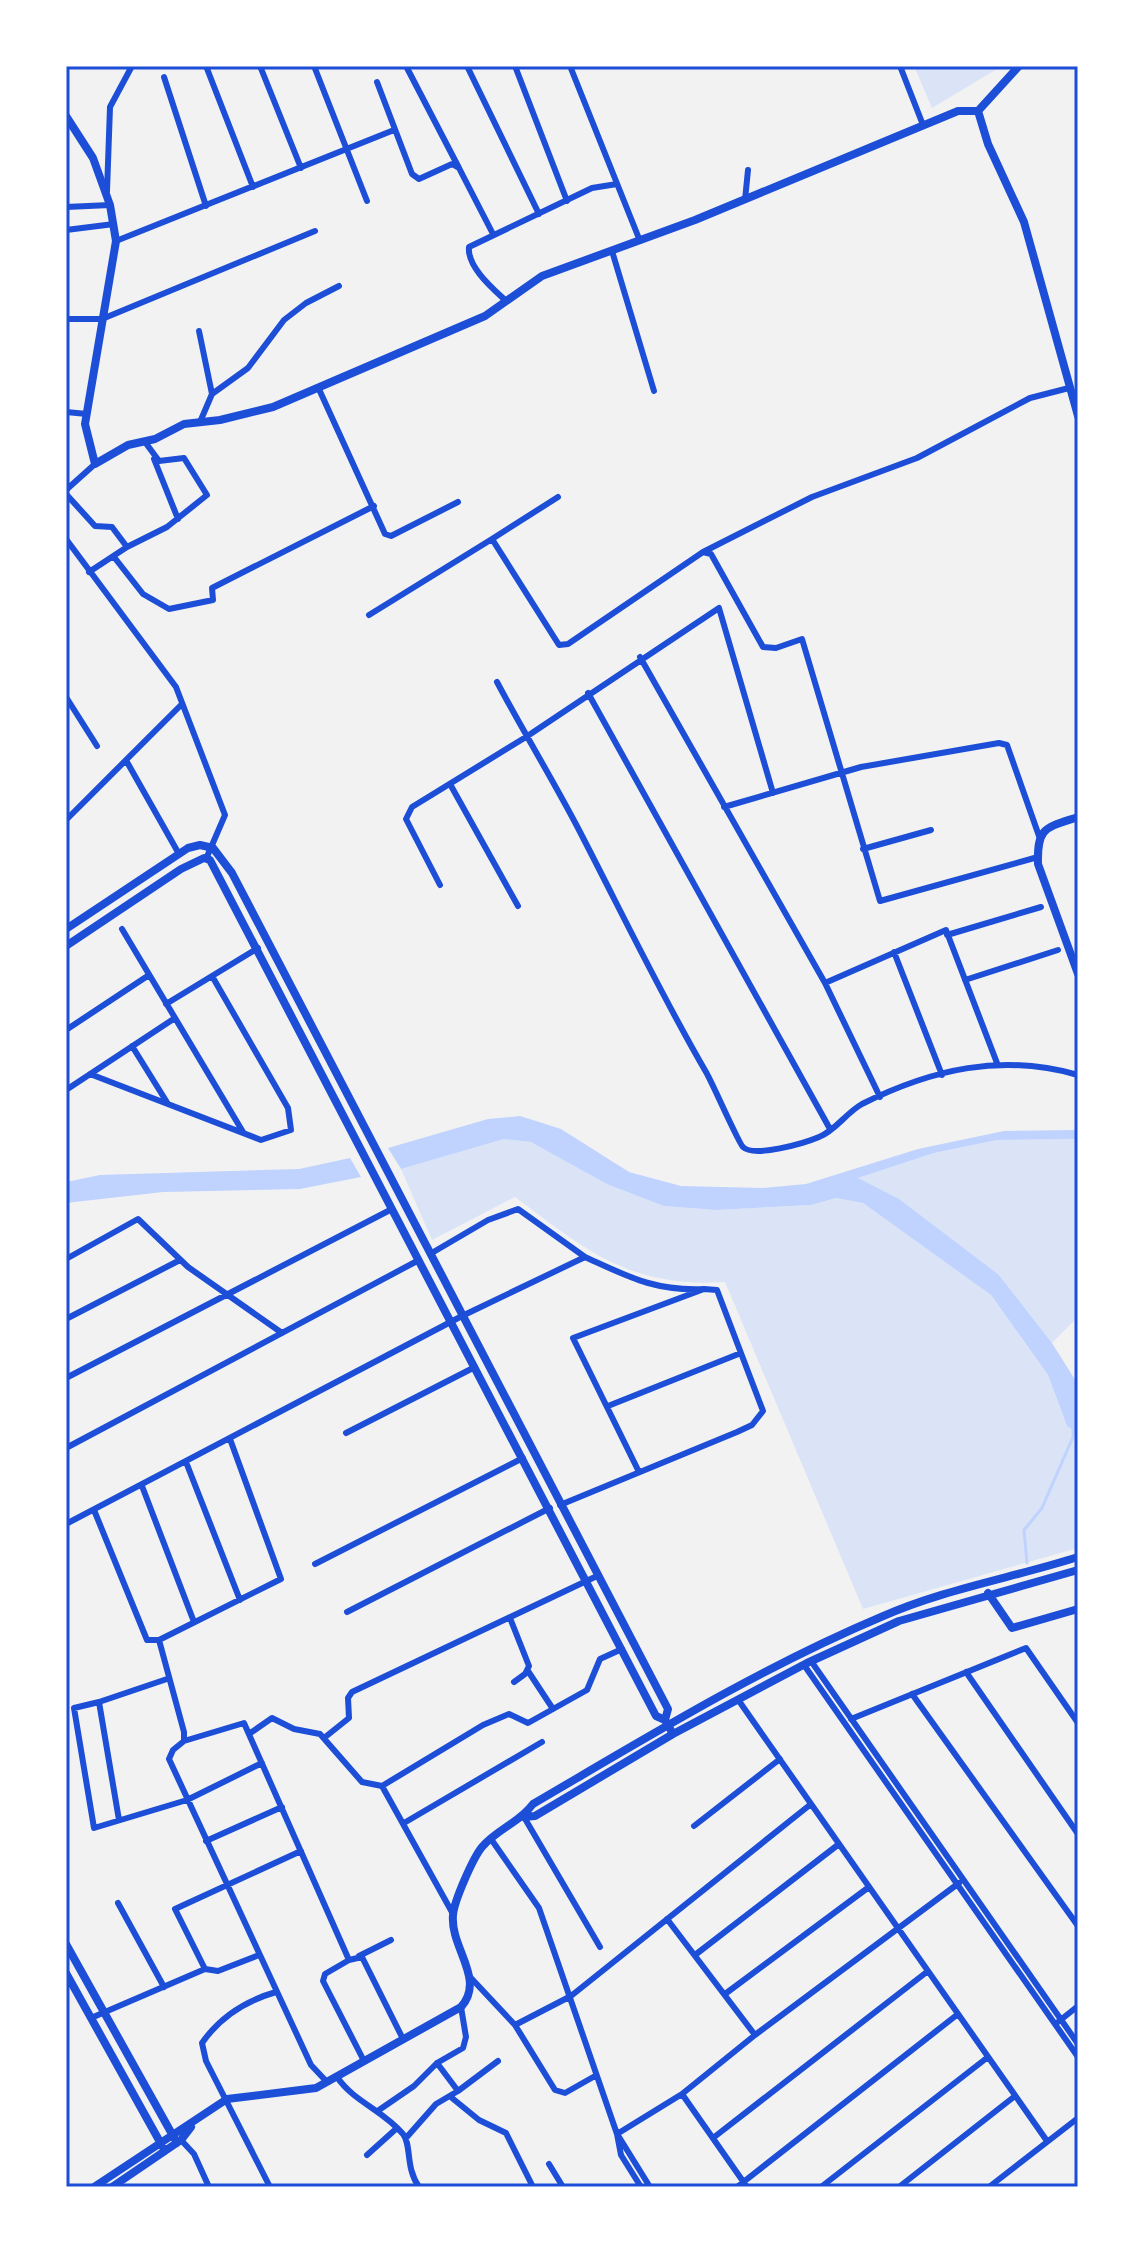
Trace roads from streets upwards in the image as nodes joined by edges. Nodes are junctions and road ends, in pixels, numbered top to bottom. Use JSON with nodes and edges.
{"nodes":[{"id":1,"x":132,"y":66,"type":"edge"},
{"id":2,"x":206,"y":66,"type":"edge"},
{"id":3,"x":260,"y":66,"type":"edge"},
{"id":4,"x":314,"y":66,"type":"edge"},
{"id":5,"x":406,"y":66,"type":"edge"},
{"id":6,"x":467,"y":66,"type":"edge"},
{"id":7,"x":515,"y":66,"type":"edge"},
{"id":8,"x":570,"y":66,"type":"edge"},
{"id":9,"x":900,"y":66,"type":"edge"},
{"id":10,"x":1019,"y":66,"type":"edge"},
{"id":11,"x":164,"y":77,"type":"dead end"},
{"id":12,"x":377,"y":82,"type":"dead end"},
{"id":13,"x":978,"y":111,"type":"junction"},
{"id":14,"x":66,"y":116,"type":"edge"},
{"id":15,"x":923,"y":125,"type":"junction"},
{"id":16,"x":394,"y":130,"type":"junction"},
{"id":17,"x":345,"y":151,"type":"junction"},
{"id":18,"x":301,"y":168,"type":"junction"},
{"id":19,"x":459,"y":168,"type":"junction"},
{"id":20,"x":748,"y":170,"type":"dead end"},
{"id":21,"x":617,"y":184,"type":"junction"},
{"id":22,"x":253,"y":187,"type":"junction"},
{"id":23,"x":106,"y":195,"type":"junction"},
{"id":24,"x":745,"y":200,"type":"junction"},
{"id":25,"x":367,"y":201,"type":"dead end"},
{"id":26,"x":567,"y":201,"type":"junction"},
{"id":27,"x":110,"y":205,"type":"junction"},
{"id":28,"x":206,"y":206,"type":"junction"},
{"id":29,"x":66,"y":207,"type":"edge"},
{"id":30,"x":539,"y":214,"type":"junction"},
{"id":31,"x":114,"y":224,"type":"junction"},
{"id":32,"x":66,"y":230,"type":"edge"},
{"id":33,"x":315,"y":231,"type":"dead end"},
{"id":34,"x":493,"y":234,"type":"junction"},
{"id":35,"x":116,"y":241,"type":"junction"},
{"id":36,"x":640,"y":241,"type":"junction"},
{"id":37,"x":612,"y":251,"type":"junction"},
{"id":38,"x":339,"y":286,"type":"dead end"},
{"id":39,"x":504,"y":299,"type":"junction"},
{"id":40,"x":66,"y":319,"type":"edge"},
{"id":41,"x":102,"y":319,"type":"junction"},
{"id":42,"x":199,"y":331,"type":"dead end"},
{"id":43,"x":318,"y":387,"type":"junction"},
{"id":44,"x":1069,"y":388,"type":"junction"},
{"id":45,"x":654,"y":391,"type":"dead end"},
{"id":46,"x":212,"y":394,"type":"junction"},
{"id":47,"x":66,"y":412,"type":"edge"},
{"id":48,"x":87,"y":414,"type":"junction"},
{"id":49,"x":1078,"y":416,"type":"edge"},
{"id":50,"x":200,"y":422,"type":"junction"},
{"id":51,"x":145,"y":442,"type":"junction"},
{"id":52,"x":154,"y":459,"type":"junction"},
{"id":53,"x":95,"y":464,"type":"junction"},
{"id":54,"x":66,"y":492,"type":"edge"},
{"id":55,"x":558,"y":497,"type":"dead end"},
{"id":56,"x":458,"y":502,"type":"dead end"},
{"id":57,"x":374,"y":506,"type":"junction"},
{"id":58,"x":178,"y":519,"type":"junction"},
{"id":59,"x":66,"y":539,"type":"edge"},
{"id":60,"x":492,"y":539,"type":"junction"},
{"id":61,"x":127,"y":547,"type":"junction"},
{"id":62,"x":703,"y":552,"type":"junction"},
{"id":63,"x":114,"y":557,"type":"junction"},
{"id":64,"x":89,"y":572,"type":"junction"},
{"id":65,"x":369,"y":615,"type":"dead end"},
{"id":66,"x":640,"y":657,"type":"junction"},
{"id":67,"x":497,"y":682,"type":"dead end"},
{"id":68,"x":588,"y":693,"type":"junction"},
{"id":69,"x":66,"y":697,"type":"edge"},
{"id":70,"x":182,"y":704,"type":"junction"},
{"id":71,"x":526,"y":737,"type":"junction"},
{"id":72,"x":97,"y":746,"type":"dead end"},
{"id":73,"x":127,"y":762,"type":"junction"},
{"id":74,"x":839,"y":773,"type":"junction"},
{"id":75,"x":450,"y":784,"type":"junction"},
{"id":76,"x":773,"y":793,"type":"junction"},
{"id":77,"x":724,"y":807,"type":"junction"},
{"id":78,"x":1078,"y":817,"type":"edge"},
{"id":79,"x":66,"y":820,"type":"edge"},
{"id":80,"x":931,"y":830,"type":"dead end"},
{"id":81,"x":1039,"y":836,"type":"junction"},
{"id":82,"x":213,"y":848,"type":"junction"},
{"id":83,"x":863,"y":849,"type":"junction"},
{"id":84,"x":179,"y":854,"type":"junction"},
{"id":85,"x":1038,"y":857,"type":"junction"},
{"id":86,"x":206,"y":859,"type":"junction"},
{"id":87,"x":440,"y":885,"type":"dead end"},
{"id":88,"x":518,"y":906,"type":"dead end"},
{"id":89,"x":1041,"y":907,"type":"dead end"},
{"id":90,"x":66,"y":929,"type":"edge"},
{"id":91,"x":122,"y":929,"type":"dead end"},
{"id":92,"x":947,"y":935,"type":"junction"},
{"id":93,"x":66,"y":946,"type":"edge"},
{"id":94,"x":258,"y":948,"type":"junction"},
{"id":95,"x":1058,"y":950,"type":"dead end"},
{"id":96,"x":894,"y":952,"type":"junction"},
{"id":97,"x":1078,"y":974,"type":"edge"},
{"id":98,"x":149,"y":975,"type":"junction"},
{"id":99,"x":212,"y":976,"type":"junction"},
{"id":100,"x":965,"y":980,"type":"junction"},
{"id":101,"x":825,"y":983,"type":"junction"},
{"id":102,"x":166,"y":1004,"type":"junction"},
{"id":103,"x":175,"y":1018,"type":"junction"},
{"id":104,"x":66,"y":1030,"type":"edge"},
{"id":105,"x":132,"y":1046,"type":"junction"},
{"id":106,"x":997,"y":1063,"type":"junction"},
{"id":107,"x":90,"y":1074,"type":"junction"},
{"id":108,"x":942,"y":1075,"type":"junction"},
{"id":109,"x":1078,"y":1075,"type":"edge"},
{"id":110,"x":66,"y":1090,"type":"edge"},
{"id":111,"x":880,"y":1097,"type":"junction"},
{"id":112,"x":169,"y":1106,"type":"junction"},
{"id":113,"x":830,"y":1129,"type":"junction"},
{"id":114,"x":244,"y":1134,"type":"junction"},
{"id":115,"x":392,"y":1209,"type":"junction"},
{"id":116,"x":430,"y":1254,"type":"junction"},
{"id":117,"x":585,"y":1257,"type":"junction"},
{"id":118,"x":66,"y":1259,"type":"edge"},
{"id":119,"x":180,"y":1260,"type":"junction"},
{"id":120,"x":419,"y":1260,"type":"junction"},
{"id":121,"x":704,"y":1289,"type":"junction"},
{"id":122,"x":224,"y":1296,"type":"junction"},
{"id":123,"x":462,"y":1316,"type":"junction"},
{"id":124,"x":66,"y":1319,"type":"edge"},
{"id":125,"x":451,"y":1322,"type":"junction"},
{"id":126,"x":282,"y":1333,"type":"junction"},
{"id":127,"x":741,"y":1353,"type":"junction"},
{"id":128,"x":475,"y":1367,"type":"junction"},
{"id":129,"x":66,"y":1378,"type":"edge"},
{"id":130,"x":608,"y":1406,"type":"junction"},
{"id":131,"x":346,"y":1433,"type":"dead end"},
{"id":132,"x":230,"y":1439,"type":"junction"},
{"id":133,"x":66,"y":1448,"type":"edge"},
{"id":134,"x":523,"y":1458,"type":"junction"},
{"id":135,"x":186,"y":1462,"type":"junction"},
{"id":136,"x":639,"y":1472,"type":"junction"},
{"id":137,"x":142,"y":1486,"type":"junction"},
{"id":138,"x":560,"y":1505,"type":"junction"},
{"id":139,"x":550,"y":1508,"type":"junction"},
{"id":140,"x":94,"y":1510,"type":"junction"},
{"id":141,"x":66,"y":1524,"type":"edge"},
{"id":142,"x":1078,"y":1557,"type":"edge"},
{"id":143,"x":315,"y":1564,"type":"dead end"},
{"id":144,"x":1078,"y":1570,"type":"edge"},
{"id":145,"x":597,"y":1576,"type":"junction"},
{"id":146,"x":587,"y":1581,"type":"junction"},
{"id":147,"x":988,"y":1593,"type":"junction"},
{"id":148,"x":240,"y":1600,"type":"junction"},
{"id":149,"x":1078,"y":1609,"type":"edge"},
{"id":150,"x":347,"y":1612,"type":"dead end"},
{"id":151,"x":510,"y":1618,"type":"junction"},
{"id":152,"x":194,"y":1622,"type":"junction"},
{"id":153,"x":159,"y":1640,"type":"junction"},
{"id":154,"x":622,"y":1649,"type":"junction"},
{"id":155,"x":808,"y":1663,"type":"junction"},
{"id":156,"x":528,"y":1671,"type":"junction"},
{"id":157,"x":966,"y":1672,"type":"junction"},
{"id":158,"x":167,"y":1679,"type":"junction"},
{"id":159,"x":514,"y":1682,"type":"dead end"},
{"id":160,"x":912,"y":1694,"type":"junction"},
{"id":161,"x":739,"y":1701,"type":"junction"},
{"id":162,"x":99,"y":1702,"type":"junction"},
{"id":163,"x":553,"y":1709,"type":"junction"},
{"id":164,"x":848,"y":1720,"type":"junction"},
{"id":165,"x":1078,"y":1723,"type":"edge"},
{"id":166,"x":669,"y":1727,"type":"junction"},
{"id":167,"x":249,"y":1734,"type":"junction"},
{"id":168,"x":324,"y":1738,"type":"junction"},
{"id":169,"x":184,"y":1741,"type":"junction"},
{"id":170,"x":542,"y":1742,"type":"dead end"},
{"id":171,"x":780,"y":1759,"type":"junction"},
{"id":172,"x":262,"y":1763,"type":"junction"},
{"id":173,"x":382,"y":1786,"type":"junction"},
{"id":174,"x":187,"y":1800,"type":"junction"},
{"id":175,"x":811,"y":1804,"type":"junction"},
{"id":176,"x":282,"y":1807,"type":"junction"},
{"id":177,"x":524,"y":1817,"type":"junction"},
{"id":178,"x":119,"y":1820,"type":"junction"},
{"id":179,"x":404,"y":1823,"type":"junction"},
{"id":180,"x":694,"y":1826,"type":"dead end"},
{"id":181,"x":1078,"y":1834,"type":"edge"},
{"id":182,"x":491,"y":1839,"type":"junction"},
{"id":183,"x":206,"y":1841,"type":"junction"},
{"id":184,"x":839,"y":1844,"type":"junction"},
{"id":185,"x":301,"y":1851,"type":"junction"},
{"id":186,"x":960,"y":1882,"type":"junction"},
{"id":187,"x":226,"y":1884,"type":"junction"},
{"id":188,"x":869,"y":1887,"type":"junction"},
{"id":189,"x":118,"y":1903,"type":"dead end"},
{"id":190,"x":453,"y":1914,"type":"junction"},
{"id":191,"x":667,"y":1919,"type":"junction"},
{"id":192,"x":1078,"y":1926,"type":"edge"},
{"id":193,"x":898,"y":1928,"type":"junction"},
{"id":194,"x":391,"y":1940,"type":"dead end"},
{"id":195,"x":66,"y":1944,"type":"edge"},
{"id":196,"x":600,"y":1947,"type":"dead end"},
{"id":197,"x":259,"y":1955,"type":"junction"},
{"id":198,"x":695,"y":1955,"type":"junction"},
{"id":199,"x":359,"y":1956,"type":"junction"},
{"id":200,"x":349,"y":1960,"type":"junction"},
{"id":201,"x":205,"y":1969,"type":"junction"},
{"id":202,"x":928,"y":1971,"type":"junction"},
{"id":203,"x":66,"y":1973,"type":"edge"},
{"id":204,"x":471,"y":1978,"type":"junction"},
{"id":205,"x":164,"y":1987,"type":"junction"},
{"id":206,"x":276,"y":1992,"type":"junction"},
{"id":207,"x":725,"y":1994,"type":"junction"},
{"id":208,"x":571,"y":1996,"type":"junction"},
{"id":209,"x":1078,"y":2006,"type":"edge"},
{"id":210,"x":461,"y":2007,"type":"junction"},
{"id":211,"x":104,"y":2012,"type":"junction"},
{"id":212,"x":958,"y":2014,"type":"junction"},
{"id":213,"x":91,"y":2018,"type":"junction"},
{"id":214,"x":1058,"y":2021,"type":"junction"},
{"id":215,"x":515,"y":2025,"type":"junction"},
{"id":216,"x":755,"y":2035,"type":"junction"},
{"id":217,"x":403,"y":2039,"type":"junction"},
{"id":218,"x":1078,"y":2044,"type":"edge"},
{"id":219,"x":988,"y":2057,"type":"junction"},
{"id":220,"x":1078,"y":2057,"type":"edge"},
{"id":221,"x":364,"y":2061,"type":"junction"},
{"id":222,"x":498,"y":2061,"type":"dead end"},
{"id":223,"x":437,"y":2063,"type":"junction"},
{"id":224,"x":595,"y":2076,"type":"junction"},
{"id":225,"x":337,"y":2077,"type":"junction"},
{"id":226,"x":327,"y":2082,"type":"junction"},
{"id":227,"x":458,"y":2091,"type":"junction"},
{"id":228,"x":682,"y":2094,"type":"junction"},
{"id":229,"x":1015,"y":2096,"type":"junction"},
{"id":230,"x":452,"y":2098,"type":"junction"},
{"id":231,"x":227,"y":2099,"type":"junction"},
{"id":232,"x":379,"y":2110,"type":"junction"},
{"id":233,"x":1078,"y":2118,"type":"edge"},
{"id":234,"x":397,"y":2128,"type":"junction"},
{"id":235,"x":617,"y":2134,"type":"junction"},
{"id":236,"x":406,"y":2138,"type":"junction"},
{"id":237,"x":713,"y":2138,"type":"junction"},
{"id":238,"x":177,"y":2139,"type":"junction"},
{"id":239,"x":1047,"y":2141,"type":"junction"},
{"id":240,"x":163,"y":2147,"type":"junction"},
{"id":241,"x":367,"y":2155,"type":"dead end"},
{"id":242,"x":549,"y":2164,"type":"dead end"},
{"id":243,"x":743,"y":2185,"type":"edge"},
{"id":244,"x":417,"y":2186,"type":"edge"},
{"id":245,"x":94,"y":2187,"type":"edge"},
{"id":246,"x":112,"y":2187,"type":"edge"},
{"id":247,"x":209,"y":2187,"type":"edge"},
{"id":248,"x":270,"y":2187,"type":"edge"},
{"id":249,"x":533,"y":2187,"type":"edge"},
{"id":250,"x":563,"y":2187,"type":"edge"},
{"id":251,"x":641,"y":2187,"type":"edge"},
{"id":252,"x":650,"y":2187,"type":"edge"},
{"id":253,"x":821,"y":2187,"type":"edge"},
{"id":254,"x":899,"y":2187,"type":"edge"},
{"id":255,"x":989,"y":2187,"type":"edge"}],
"edges":[{"from":1,"to":23,"type":"street"},
{"from":2,"to":22,"type":"street"},
{"from":3,"to":18,"type":"street"},
{"from":4,"to":17,"type":"street"},
{"from":5,"to":19,"type":"street"},
{"from":6,"to":30,"type":"street"},
{"from":7,"to":26,"type":"street"},
{"from":8,"to":21,"type":"street"},
{"from":9,"to":15,"type":"street"},
{"from":10,"to":13,"type":"street"},
{"from":11,"to":28,"type":"street"},
{"from":12,"to":16,"type":"street"},
{"from":13,"to":15,"type":"street"},
{"from":13,"to":44,"type":"street"},
{"from":14,"to":23,"type":"street"},
{"from":15,"to":24,"type":"street"},
{"from":16,"to":17,"type":"street"},
{"from":16,"to":19,"type":"street"},
{"from":17,"to":18,"type":"street"},
{"from":17,"to":25,"type":"street"},
{"from":18,"to":22,"type":"street"},
{"from":19,"to":34,"type":"street"},
{"from":20,"to":24,"type":"street"},
{"from":21,"to":26,"type":"street"},
{"from":21,"to":36,"type":"street"},
{"from":22,"to":28,"type":"street"},
{"from":23,"to":27,"type":"street"},
{"from":24,"to":36,"type":"street"},
{"from":26,"to":30,"type":"street"},
{"from":27,"to":29,"type":"street"},
{"from":27,"to":31,"type":"street"},
{"from":28,"to":35,"type":"street"},
{"from":30,"to":34,"type":"street"},
{"from":31,"to":32,"type":"street"},
{"from":31,"to":35,"type":"street"},
{"from":33,"to":41,"type":"street"},
{"from":34,"to":39,"type":"street"},
{"from":35,"to":41,"type":"street"},
{"from":36,"to":37,"type":"street"},
{"from":37,"to":39,"type":"street"},
{"from":37,"to":45,"type":"street"},
{"from":38,"to":46,"type":"street"},
{"from":39,"to":43,"type":"street"},
{"from":40,"to":41,"type":"street"},
{"from":41,"to":48,"type":"street"},
{"from":42,"to":46,"type":"street"},
{"from":43,"to":50,"type":"street"},
{"from":43,"to":57,"type":"street"},
{"from":44,"to":49,"type":"street"},
{"from":44,"to":62,"type":"street"},
{"from":46,"to":50,"type":"street"},
{"from":47,"to":48,"type":"street"},
{"from":48,"to":53,"type":"street"},
{"from":50,"to":51,"type":"street"},
{"from":51,"to":52,"type":"street"},
{"from":51,"to":53,"type":"street"},
{"from":52,"to":58,"type":"street"},
{"from":52,"to":58,"type":"street"},
{"from":53,"to":54,"type":"street"},
{"from":54,"to":61,"type":"street"},
{"from":55,"to":60,"type":"street"},
{"from":56,"to":57,"type":"street"},
{"from":57,"to":63,"type":"street"},
{"from":58,"to":61,"type":"street"},
{"from":59,"to":64,"type":"street"},
{"from":60,"to":62,"type":"street"},
{"from":60,"to":65,"type":"street"},
{"from":61,"to":63,"type":"street"},
{"from":62,"to":74,"type":"street"},
{"from":63,"to":64,"type":"street"},
{"from":64,"to":70,"type":"street"},
{"from":66,"to":68,"type":"street"},
{"from":66,"to":76,"type":"street"},
{"from":66,"to":77,"type":"street"},
{"from":67,"to":71,"type":"street"},
{"from":68,"to":71,"type":"street"},
{"from":68,"to":113,"type":"street"},
{"from":69,"to":72,"type":"street"},
{"from":70,"to":73,"type":"street"},
{"from":70,"to":82,"type":"street"},
{"from":71,"to":75,"type":"street"},
{"from":71,"to":113,"type":"street"},
{"from":73,"to":79,"type":"street"},
{"from":73,"to":84,"type":"street"},
{"from":74,"to":76,"type":"street"},
{"from":74,"to":81,"type":"street"},
{"from":74,"to":83,"type":"street"},
{"from":75,"to":87,"type":"street"},
{"from":75,"to":88,"type":"street"},
{"from":76,"to":77,"type":"street"},
{"from":77,"to":101,"type":"street"},
{"from":78,"to":81,"type":"street"},
{"from":80,"to":83,"type":"street"},
{"from":81,"to":85,"type":"street"},
{"from":82,"to":84,"type":"street"},
{"from":82,"to":86,"type":"street"},
{"from":82,"to":116,"type":"street"},
{"from":83,"to":85,"type":"street"},
{"from":84,"to":90,"type":"street"},
{"from":85,"to":97,"type":"street"},
{"from":86,"to":93,"type":"street"},
{"from":86,"to":94,"type":"street"},
{"from":89,"to":92,"type":"street"},
{"from":91,"to":98,"type":"street"},
{"from":92,"to":96,"type":"street"},
{"from":92,"to":100,"type":"street"},
{"from":94,"to":99,"type":"street"},
{"from":94,"to":115,"type":"street"},
{"from":95,"to":100,"type":"street"},
{"from":96,"to":101,"type":"street"},
{"from":96,"to":108,"type":"street"},
{"from":98,"to":102,"type":"street"},
{"from":98,"to":104,"type":"street"},
{"from":99,"to":102,"type":"street"},
{"from":99,"to":114,"type":"street"},
{"from":100,"to":106,"type":"street"},
{"from":101,"to":111,"type":"street"},
{"from":102,"to":103,"type":"street"},
{"from":103,"to":105,"type":"street"},
{"from":103,"to":114,"type":"street"},
{"from":105,"to":107,"type":"street"},
{"from":105,"to":112,"type":"street"},
{"from":106,"to":108,"type":"street"},
{"from":106,"to":109,"type":"street"},
{"from":107,"to":110,"type":"street"},
{"from":107,"to":112,"type":"street"},
{"from":108,"to":111,"type":"street"},
{"from":111,"to":113,"type":"street"},
{"from":112,"to":114,"type":"street"},
{"from":115,"to":120,"type":"street"},
{"from":115,"to":122,"type":"street"},
{"from":116,"to":117,"type":"street"},
{"from":116,"to":123,"type":"street"},
{"from":117,"to":121,"type":"street"},
{"from":117,"to":123,"type":"street"},
{"from":118,"to":119,"type":"street"},
{"from":119,"to":122,"type":"street"},
{"from":119,"to":124,"type":"street"},
{"from":120,"to":125,"type":"street"},
{"from":120,"to":126,"type":"street"},
{"from":121,"to":127,"type":"street"},
{"from":121,"to":130,"type":"street"},
{"from":122,"to":126,"type":"street"},
{"from":122,"to":129,"type":"street"},
{"from":123,"to":125,"type":"street"},
{"from":123,"to":138,"type":"street"},
{"from":125,"to":128,"type":"street"},
{"from":125,"to":132,"type":"street"},
{"from":126,"to":133,"type":"street"},
{"from":127,"to":130,"type":"street"},
{"from":127,"to":136,"type":"street"},
{"from":128,"to":131,"type":"street"},
{"from":128,"to":134,"type":"street"},
{"from":130,"to":136,"type":"street"},
{"from":132,"to":135,"type":"street"},
{"from":132,"to":148,"type":"street"},
{"from":134,"to":139,"type":"street"},
{"from":134,"to":143,"type":"street"},
{"from":135,"to":137,"type":"street"},
{"from":135,"to":148,"type":"street"},
{"from":136,"to":138,"type":"street"},
{"from":137,"to":140,"type":"street"},
{"from":137,"to":152,"type":"street"},
{"from":138,"to":145,"type":"street"},
{"from":139,"to":146,"type":"street"},
{"from":139,"to":150,"type":"street"},
{"from":140,"to":141,"type":"street"},
{"from":140,"to":153,"type":"street"},
{"from":142,"to":166,"type":"street"},
{"from":144,"to":147,"type":"street"},
{"from":145,"to":146,"type":"street"},
{"from":145,"to":166,"type":"street"},
{"from":146,"to":151,"type":"street"},
{"from":146,"to":154,"type":"street"},
{"from":147,"to":149,"type":"street"},
{"from":147,"to":155,"type":"street"},
{"from":148,"to":152,"type":"street"},
{"from":151,"to":156,"type":"street"},
{"from":151,"to":168,"type":"street"},
{"from":152,"to":153,"type":"street"},
{"from":153,"to":158,"type":"street"},
{"from":154,"to":163,"type":"street"},
{"from":154,"to":166,"type":"street"},
{"from":155,"to":161,"type":"street"},
{"from":155,"to":164,"type":"street"},
{"from":156,"to":159,"type":"street"},
{"from":156,"to":163,"type":"street"},
{"from":157,"to":160,"type":"street"},
{"from":157,"to":165,"type":"street"},
{"from":157,"to":181,"type":"street"},
{"from":158,"to":162,"type":"street"},
{"from":158,"to":169,"type":"street"},
{"from":160,"to":164,"type":"street"},
{"from":160,"to":192,"type":"street"},
{"from":161,"to":166,"type":"street"},
{"from":161,"to":171,"type":"street"},
{"from":162,"to":178,"type":"street"},
{"from":162,"to":178,"type":"street"},
{"from":163,"to":173,"type":"street"},
{"from":164,"to":186,"type":"street"},
{"from":166,"to":177,"type":"street"},
{"from":167,"to":168,"type":"street"},
{"from":167,"to":169,"type":"street"},
{"from":167,"to":172,"type":"street"},
{"from":168,"to":173,"type":"street"},
{"from":169,"to":174,"type":"street"},
{"from":170,"to":179,"type":"street"},
{"from":171,"to":175,"type":"street"},
{"from":171,"to":180,"type":"street"},
{"from":172,"to":174,"type":"street"},
{"from":172,"to":176,"type":"street"},
{"from":173,"to":179,"type":"street"},
{"from":174,"to":178,"type":"street"},
{"from":174,"to":183,"type":"street"},
{"from":175,"to":184,"type":"street"},
{"from":175,"to":191,"type":"street"},
{"from":176,"to":183,"type":"street"},
{"from":176,"to":185,"type":"street"},
{"from":177,"to":182,"type":"street"},
{"from":177,"to":196,"type":"street"},
{"from":179,"to":190,"type":"street"},
{"from":182,"to":190,"type":"street"},
{"from":182,"to":208,"type":"street"},
{"from":183,"to":187,"type":"street"},
{"from":184,"to":188,"type":"street"},
{"from":184,"to":198,"type":"street"},
{"from":185,"to":187,"type":"street"},
{"from":185,"to":200,"type":"street"},
{"from":186,"to":193,"type":"street"},
{"from":186,"to":214,"type":"street"},
{"from":187,"to":197,"type":"street"},
{"from":187,"to":201,"type":"street"},
{"from":188,"to":193,"type":"street"},
{"from":188,"to":207,"type":"street"},
{"from":189,"to":205,"type":"street"},
{"from":190,"to":204,"type":"street"},
{"from":191,"to":198,"type":"street"},
{"from":191,"to":208,"type":"street"},
{"from":193,"to":202,"type":"street"},
{"from":193,"to":216,"type":"street"},
{"from":194,"to":199,"type":"street"},
{"from":195,"to":211,"type":"street"},
{"from":197,"to":201,"type":"street"},
{"from":197,"to":206,"type":"street"},
{"from":198,"to":207,"type":"street"},
{"from":199,"to":200,"type":"street"},
{"from":199,"to":217,"type":"street"},
{"from":200,"to":221,"type":"street"},
{"from":201,"to":205,"type":"street"},
{"from":202,"to":212,"type":"street"},
{"from":202,"to":237,"type":"street"},
{"from":203,"to":213,"type":"street"},
{"from":204,"to":210,"type":"street"},
{"from":204,"to":215,"type":"street"},
{"from":205,"to":211,"type":"street"},
{"from":206,"to":226,"type":"street"},
{"from":206,"to":231,"type":"street"},
{"from":207,"to":216,"type":"street"},
{"from":208,"to":215,"type":"street"},
{"from":208,"to":224,"type":"street"},
{"from":209,"to":214,"type":"street"},
{"from":210,"to":217,"type":"street"},
{"from":210,"to":223,"type":"street"},
{"from":211,"to":213,"type":"street"},
{"from":211,"to":238,"type":"street"},
{"from":212,"to":219,"type":"street"},
{"from":212,"to":243,"type":"street"},
{"from":213,"to":240,"type":"street"},
{"from":214,"to":218,"type":"street"},
{"from":214,"to":220,"type":"street"},
{"from":215,"to":224,"type":"street"},
{"from":216,"to":228,"type":"street"},
{"from":217,"to":221,"type":"street"},
{"from":219,"to":229,"type":"street"},
{"from":219,"to":253,"type":"street"},
{"from":221,"to":225,"type":"street"},
{"from":222,"to":227,"type":"street"},
{"from":223,"to":227,"type":"street"},
{"from":223,"to":232,"type":"street"},
{"from":224,"to":235,"type":"street"},
{"from":225,"to":226,"type":"street"},
{"from":225,"to":232,"type":"street"},
{"from":226,"to":231,"type":"street"},
{"from":227,"to":230,"type":"street"},
{"from":228,"to":235,"type":"street"},
{"from":228,"to":237,"type":"street"},
{"from":229,"to":239,"type":"street"},
{"from":229,"to":254,"type":"street"},
{"from":230,"to":236,"type":"street"},
{"from":230,"to":249,"type":"street"},
{"from":231,"to":238,"type":"street"},
{"from":231,"to":248,"type":"street"},
{"from":232,"to":234,"type":"street"},
{"from":233,"to":239,"type":"street"},
{"from":234,"to":236,"type":"street"},
{"from":234,"to":241,"type":"street"},
{"from":235,"to":251,"type":"street"},
{"from":235,"to":252,"type":"street"},
{"from":236,"to":244,"type":"street"},
{"from":237,"to":243,"type":"street"},
{"from":238,"to":240,"type":"street"},
{"from":238,"to":247,"type":"street"},
{"from":239,"to":255,"type":"street"},
{"from":240,"to":245,"type":"street"},
{"from":240,"to":246,"type":"street"},
{"from":242,"to":250,"type":"street"}]}
